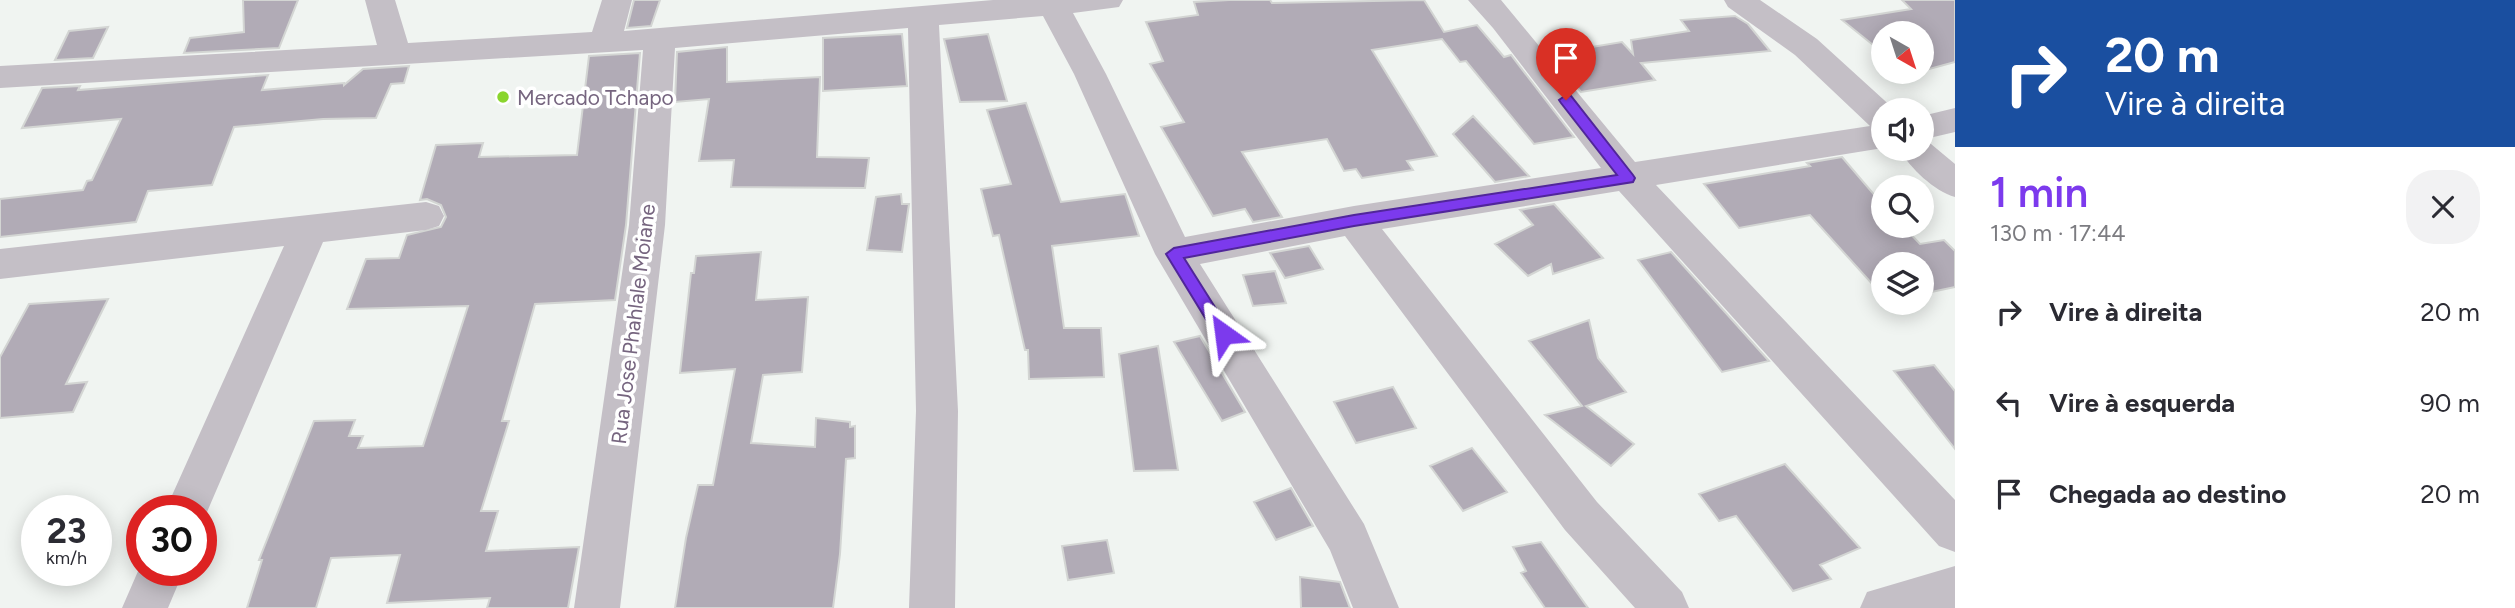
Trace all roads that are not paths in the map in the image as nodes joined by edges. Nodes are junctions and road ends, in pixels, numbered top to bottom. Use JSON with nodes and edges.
{"nodes":[{"id":1,"x":380,"y":0,"type":"edge"},
{"id":2,"x":617,"y":0,"type":"edge"},
{"id":3,"x":1108,"y":0,"type":"edge"},
{"id":4,"x":1483,"y":0,"type":"edge"},
{"id":5,"x":1739,"y":0,"type":"edge"},
{"id":6,"x":988,"y":5,"type":"edge"},
{"id":7,"x":1053,"y":5,"type":"junction"},
{"id":8,"x":923,"y":17,"type":"junction"},
{"id":9,"x":660,"y":39,"type":"junction"},
{"id":10,"x":605,"y":42,"type":"junction"},
{"id":11,"x":395,"y":54,"type":"junction"},
{"id":12,"x":0,"y":77,"type":"edge"},
{"id":13,"x":1871,"y":107,"type":"edge"},
{"id":14,"x":1955,"y":120,"type":"edge"},
{"id":15,"x":1934,"y":125,"type":"edge"},
{"id":16,"x":1871,"y":138,"type":"edge"},
{"id":17,"x":1929,"y":161,"type":"edge"},
{"id":18,"x":1628,"y":178,"type":"junction"},
{"id":19,"x":1955,"y":184,"type":"edge"},
{"id":20,"x":426,"y":216,"type":"dead end"},
{"id":21,"x":1354,"y":220,"type":"junction"},
{"id":22,"x":310,"y":229,"type":"junction"},
{"id":23,"x":1174,"y":254,"type":"junction"},
{"id":24,"x":0,"y":264,"type":"edge"},
{"id":25,"x":194,"y":495,"type":"edge"},
{"id":26,"x":1955,"y":531,"type":"edge"},
{"id":27,"x":154,"y":586,"type":"edge"},
{"id":28,"x":1955,"y":588,"type":"edge"},
{"id":29,"x":145,"y":608,"type":"edge"},
{"id":30,"x":597,"y":608,"type":"edge"},
{"id":31,"x":932,"y":608,"type":"edge"},
{"id":32,"x":1376,"y":608,"type":"edge"},
{"id":33,"x":1666,"y":608,"type":"edge"},
{"id":34,"x":1883,"y":608,"type":"edge"}],
"edges":[{"from":1,"to":11,"type":"street"},
{"from":2,"to":10,"type":"street"},
{"from":3,"to":7,"type":"street"},
{"from":4,"to":18,"type":"street"},
{"from":5,"to":13,"type":"street"},
{"from":6,"to":7,"type":"street"},
{"from":6,"to":8,"type":"street"},
{"from":7,"to":23,"type":"street"},
{"from":8,"to":9,"type":"street"},
{"from":8,"to":31,"type":"street"},
{"from":9,"to":10,"type":"street"},
{"from":9,"to":30,"type":"street","name":"Rua Jose Phahlale Moiane"},
{"from":10,"to":11,"type":"street"},
{"from":11,"to":12,"type":"street"},
{"from":14,"to":15,"type":"street"},
{"from":16,"to":18,"type":"street"},
{"from":17,"to":19,"type":"street"},
{"from":18,"to":21,"type":"street"},
{"from":18,"to":26,"type":"street"},
{"from":20,"to":22,"type":"street"},
{"from":21,"to":23,"type":"street"},
{"from":21,"to":33,"type":"street"},
{"from":22,"to":24,"type":"street"},
{"from":22,"to":25,"type":"street"},
{"from":23,"to":32,"type":"street"},
{"from":27,"to":29,"type":"street"},
{"from":28,"to":34,"type":"street"}]}
